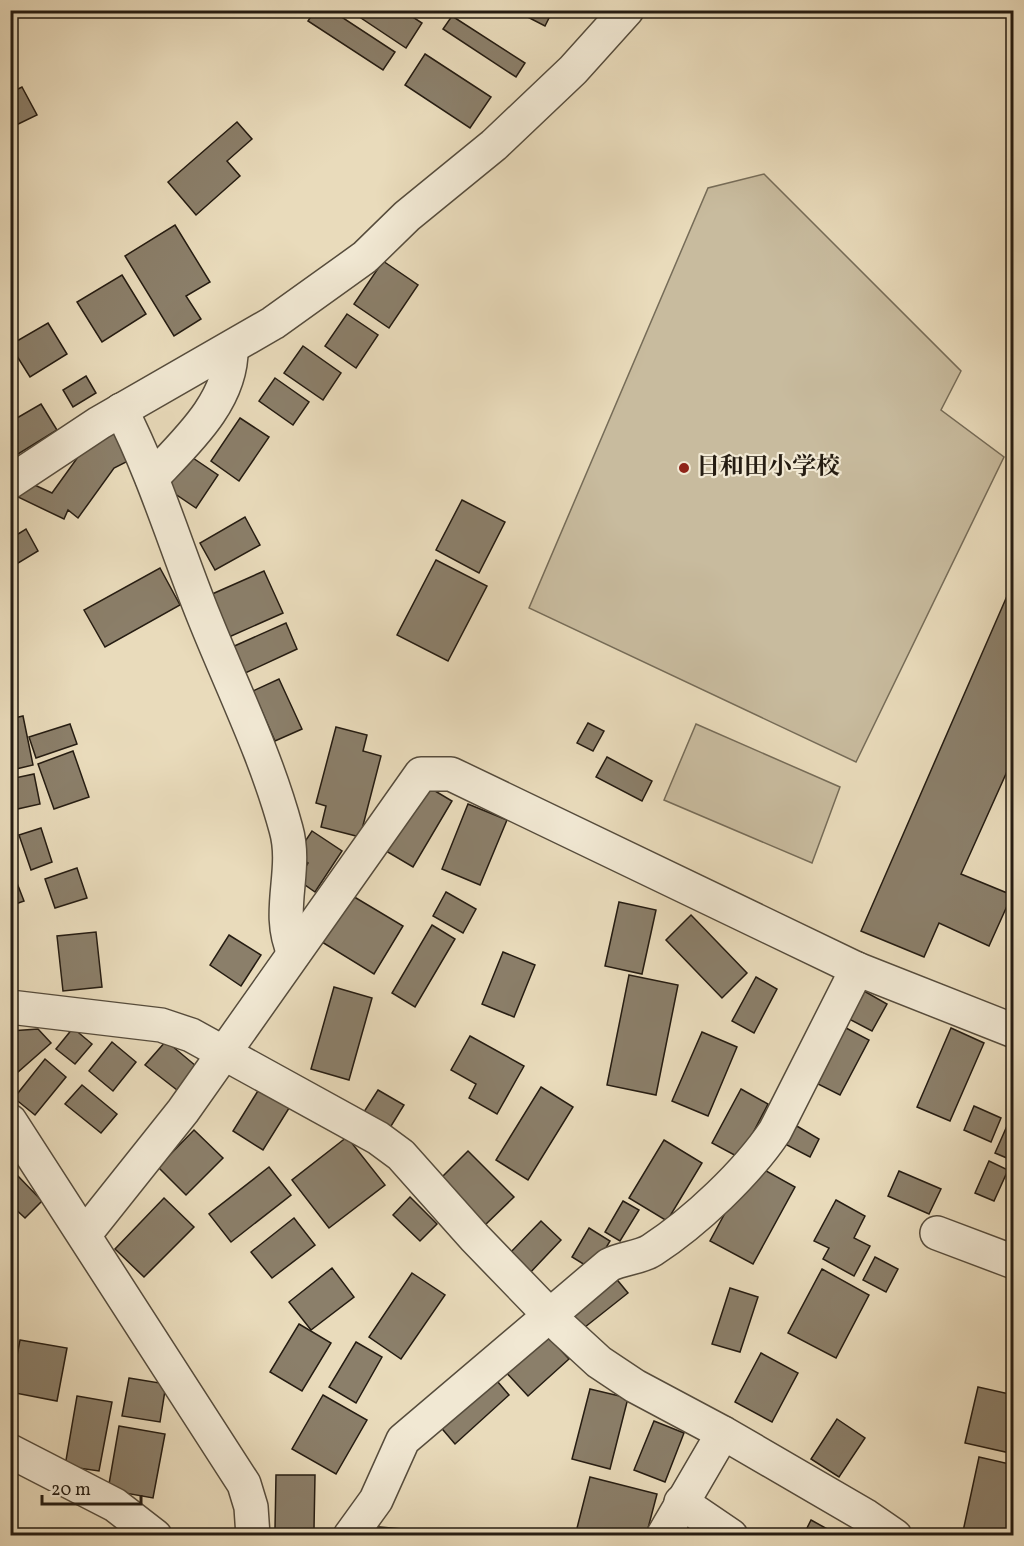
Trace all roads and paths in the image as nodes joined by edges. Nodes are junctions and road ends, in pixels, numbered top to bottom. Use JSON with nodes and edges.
{"nodes":[{"id":1,"x":627,"y":10,"type":"edge"},
{"id":2,"x":231,"y":349,"type":"junction"},
{"id":3,"x":121,"y":410,"type":"junction"},
{"id":4,"x":152,"y":478,"type":"junction"},
{"id":5,"x":10,"y":482,"type":"edge"},
{"id":6,"x":294,"y":954,"type":"junction"},
{"id":7,"x":856,"y":969,"type":"junction"},
{"id":8,"x":10,"y":1007,"type":"edge"},
{"id":9,"x":1014,"y":1031,"type":"edge"},
{"id":10,"x":225,"y":1053,"type":"junction"},
{"id":11,"x":10,"y":1121,"type":"edge"},
{"id":12,"x":937,"y":1233,"type":"dead end"},
{"id":13,"x":85,"y":1234,"type":"junction"},
{"id":14,"x":1014,"y":1263,"type":"edge"},
{"id":15,"x":550,"y":1314,"type":"junction"},
{"id":16,"x":723,"y":1433,"type":"junction"},
{"id":17,"x":10,"y":1451,"type":"edge"},
{"id":18,"x":681,"y":1502,"type":"junction"},
{"id":19,"x":154,"y":1536,"type":"edge"},
{"id":20,"x":253,"y":1536,"type":"edge"},
{"id":21,"x":350,"y":1536,"type":"edge"},
{"id":22,"x":663,"y":1536,"type":"edge"},
{"id":23,"x":731,"y":1536,"type":"edge"},
{"id":24,"x":895,"y":1536,"type":"edge"}],
"edges":[{"from":1,"to":2,"type":"street"},
{"from":2,"to":3,"type":"street"},
{"from":2,"to":4,"type":"street"},
{"from":3,"to":4,"type":"street"},
{"from":3,"to":5,"type":"street"},
{"from":4,"to":6,"type":"street"},
{"from":6,"to":7,"type":"street"},
{"from":6,"to":10,"type":"street"},
{"from":7,"to":9,"type":"street"},
{"from":7,"to":15,"type":"street"},
{"from":8,"to":10,"type":"street"},
{"from":10,"to":13,"type":"street"},
{"from":10,"to":15,"type":"street"},
{"from":11,"to":13,"type":"street"},
{"from":12,"to":14,"type":"street"},
{"from":13,"to":20,"type":"street"},
{"from":15,"to":16,"type":"street"},
{"from":15,"to":21,"type":"street"},
{"from":16,"to":18,"type":"street"},
{"from":16,"to":24,"type":"street"},
{"from":17,"to":19,"type":"street"},
{"from":18,"to":22,"type":"street"},
{"from":18,"to":23,"type":"street"}]}
